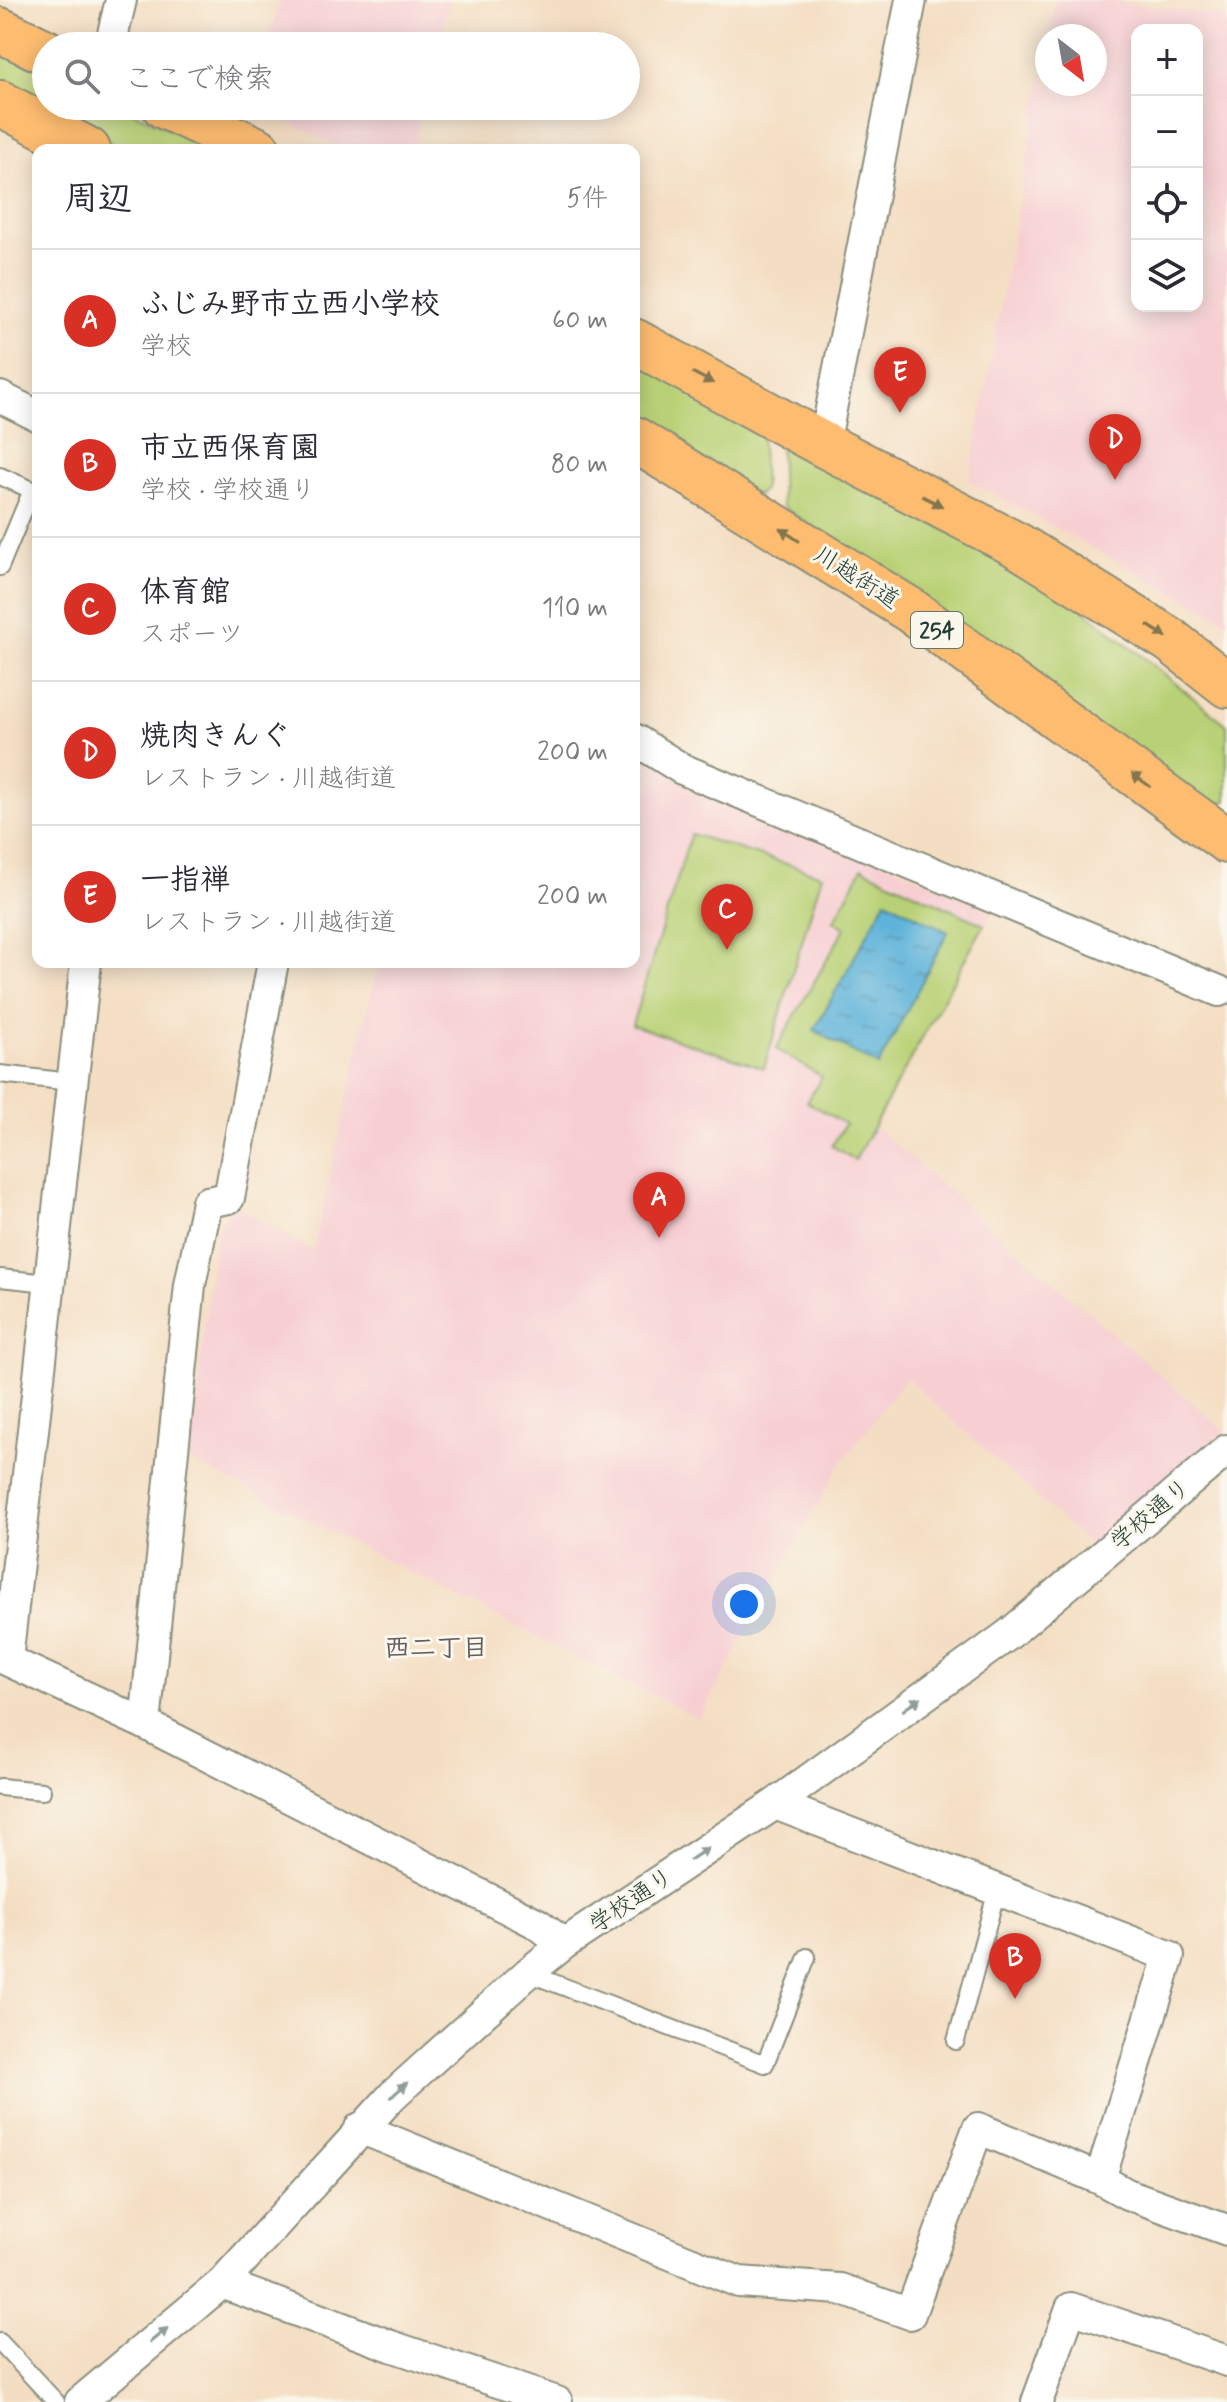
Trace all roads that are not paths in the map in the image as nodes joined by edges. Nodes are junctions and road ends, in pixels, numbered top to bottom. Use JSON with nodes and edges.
{"nodes":[{"id":1,"x":121,"y":0,"type":"edge"},
{"id":2,"x":911,"y":0,"type":"edge"},
{"id":3,"x":0,"y":30,"type":"edge"},
{"id":4,"x":113,"y":32,"type":"edge"},
{"id":5,"x":32,"y":45,"type":"edge"},
{"id":6,"x":0,"y":103,"type":"edge"},
{"id":7,"x":194,"y":120,"type":"edge"},
{"id":8,"x":77,"y":144,"type":"edge"},
{"id":9,"x":245,"y":144,"type":"edge"},
{"id":10,"x":640,"y":344,"type":"edge"},
{"id":11,"x":0,"y":397,"type":"edge"},
{"id":12,"x":32,"y":413,"type":"edge"},
{"id":13,"x":640,"y":443,"type":"edge"},
{"id":14,"x":824,"y":445,"type":"junction"},
{"id":15,"x":0,"y":476,"type":"edge"},
{"id":16,"x":0,"y":567,"type":"edge"},
{"id":17,"x":1227,"y":685,"type":"edge"},
{"id":18,"x":640,"y":743,"type":"edge"},
{"id":19,"x":1217,"y":825,"type":"edge"},
{"id":20,"x":85,"y":968,"type":"edge"},
{"id":21,"x":272,"y":968,"type":"edge"},
{"id":22,"x":1219,"y":991,"type":"dead end"},
{"id":23,"x":0,"y":1074,"type":"edge"},
{"id":24,"x":71,"y":1082,"type":"junction"},
{"id":25,"x":0,"y":1278,"type":"edge"},
{"id":26,"x":48,"y":1283,"type":"junction"},
{"id":27,"x":1227,"y":1450,"type":"edge"},
{"id":28,"x":4,"y":1658,"type":"edge"},
{"id":29,"x":145,"y":1724,"type":"junction"},
{"id":30,"x":0,"y":1787,"type":"edge"},
{"id":31,"x":42,"y":1791,"type":"dead end"},
{"id":32,"x":775,"y":1804,"type":"junction"},
{"id":33,"x":997,"y":1890,"type":"junction"},
{"id":34,"x":564,"y":1944,"type":"junction"},
{"id":35,"x":807,"y":1957,"type":"dead end"},
{"id":36,"x":528,"y":1973,"type":"junction"},
{"id":37,"x":956,"y":2041,"type":"dead end"},
{"id":38,"x":360,"y":2128,"type":"junction"},
{"id":39,"x":1100,"y":2179,"type":"junction"},
{"id":40,"x":1227,"y":2230,"type":"edge"},
{"id":41,"x":222,"y":2283,"type":"junction"},
{"id":42,"x":0,"y":2342,"type":"edge"},
{"id":43,"x":1227,"y":2361,"type":"edge"},
{"id":44,"x":56,"y":2402,"type":"edge"},
{"id":45,"x":80,"y":2402,"type":"edge"},
{"id":46,"x":557,"y":2402,"type":"edge"},
{"id":47,"x":1037,"y":2402,"type":"edge"}],
"edges":[{"from":1,"to":4,"type":"street"},
{"from":2,"to":14,"type":"street"},
{"from":3,"to":5,"type":"highway"},
{"from":6,"to":8,"type":"highway"},
{"from":7,"to":9,"type":"highway"},
{"from":10,"to":14,"type":"highway","one_way":true},
{"from":11,"to":12,"type":"street"},
{"from":19,"to":13,"type":"highway","name":"川越街道","number":"254","one_way":true},
{"from":14,"to":17,"type":"highway","one_way":true},
{"from":15,"to":16,"type":"lane"},
{"from":18,"to":22,"type":"street"},
{"from":20,"to":24,"type":"street"},
{"from":21,"to":29,"type":"street"},
{"from":23,"to":24,"type":"lane"},
{"from":24,"to":26,"type":"street"},
{"from":25,"to":26,"type":"lane"},
{"from":26,"to":28,"type":"street"},
{"from":32,"to":27,"type":"street","name":"学校通り","one_way":true},
{"from":28,"to":29,"type":"street"},
{"from":29,"to":34,"type":"street"},
{"from":30,"to":31,"type":"lane"},
{"from":32,"to":33,"type":"street"},
{"from":34,"to":32,"type":"street","name":"学校通り","one_way":true},
{"from":33,"to":37,"type":"lane"},
{"from":33,"to":39,"type":"street"},
{"from":34,"to":36,"type":"street","name":"学校通り"},
{"from":35,"to":36,"type":"lane"},
{"from":38,"to":36,"type":"street","name":"学校通り","one_way":true},
{"from":38,"to":39,"type":"street"},
{"from":38,"to":41,"type":"street","name":"学校通り"},
{"from":39,"to":40,"type":"street"},
{"from":45,"to":41,"type":"street","name":"学校通り","one_way":true},
{"from":41,"to":46,"type":"street"},
{"from":42,"to":44,"type":"lane"},
{"from":43,"to":47,"type":"street"}]}
